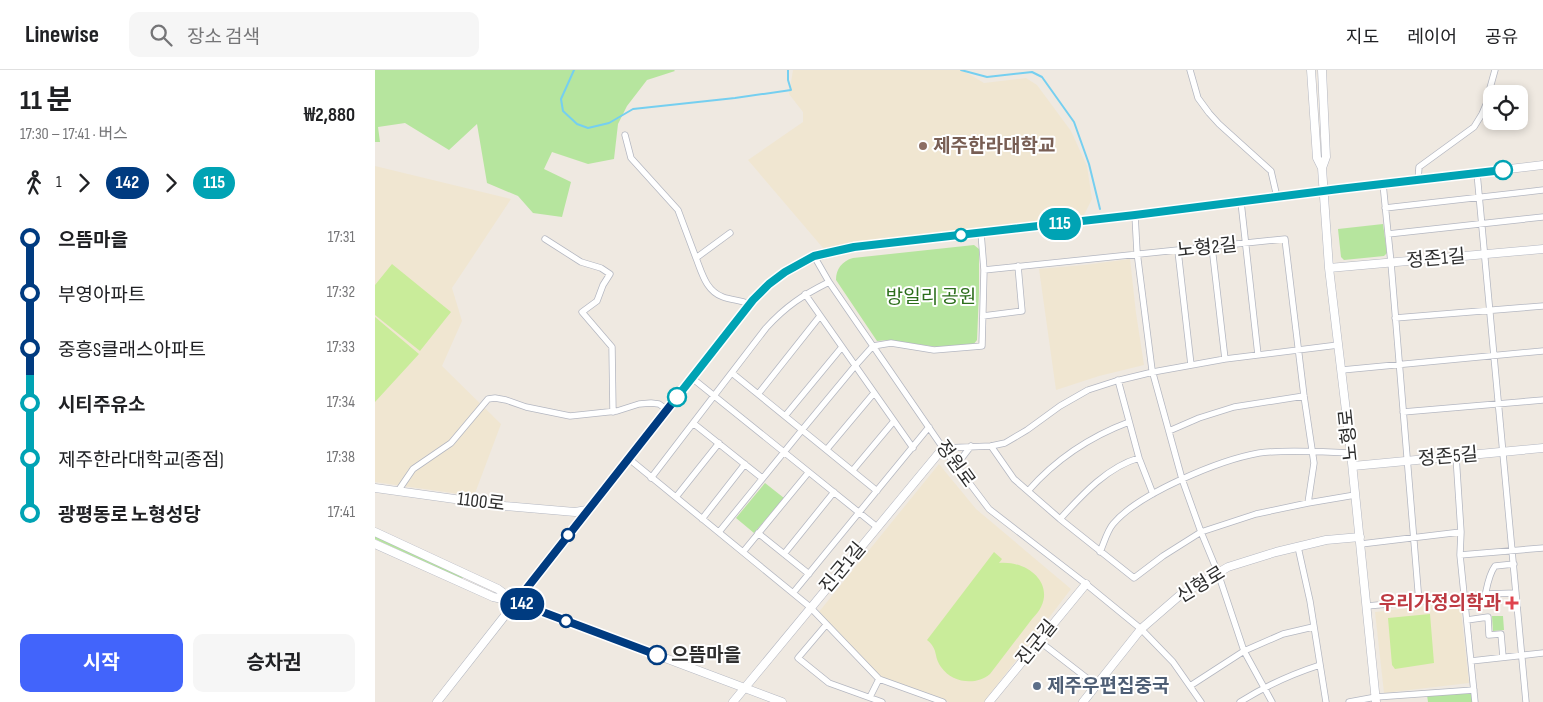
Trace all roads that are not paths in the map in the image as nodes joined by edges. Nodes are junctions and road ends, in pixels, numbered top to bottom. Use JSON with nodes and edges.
{"nodes":[{"id":1,"x":1190,"y":70,"type":"edge"},
{"id":2,"x":1311,"y":70,"type":"edge"},
{"id":3,"x":1322,"y":70,"type":"edge"},
{"id":4,"x":1495,"y":70,"type":"edge"},
{"id":5,"x":625,"y":135,"type":"dead end"},
{"id":6,"x":1543,"y":165,"type":"edge"},
{"id":7,"x":1322,"y":168,"type":"junction"},
{"id":8,"x":1477,"y":173,"type":"junction"},
{"id":9,"x":1418,"y":180,"type":"junction"},
{"id":10,"x":1383,"y":184,"type":"junction"},
{"id":11,"x":1543,"y":190,"type":"edge"},
{"id":12,"x":1323,"y":191,"type":"junction"},
{"id":13,"x":1277,"y":197,"type":"junction"},
{"id":14,"x":1480,"y":198,"type":"junction"},
{"id":15,"x":1241,"y":202,"type":"junction"},
{"id":16,"x":1385,"y":208,"type":"junction"},
{"id":17,"x":1135,"y":215,"type":"junction"},
{"id":18,"x":1543,"y":217,"type":"edge"},
{"id":19,"x":1483,"y":223,"type":"junction"},
{"id":20,"x":730,"y":233,"type":"dead end"},
{"id":21,"x":981,"y":233,"type":"junction"},
{"id":22,"x":1388,"y":234,"type":"junction"},
{"id":23,"x":545,"y":239,"type":"dead end"},
{"id":24,"x":1246,"y":243,"type":"junction"},
{"id":25,"x":1212,"y":247,"type":"junction"},
{"id":26,"x":1543,"y":250,"type":"edge"},
{"id":27,"x":1178,"y":251,"type":"junction"},
{"id":28,"x":1138,"y":255,"type":"junction"},
{"id":29,"x":1486,"y":255,"type":"junction"},
{"id":30,"x":814,"y":256,"type":"junction"},
{"id":31,"x":696,"y":258,"type":"junction"},
{"id":32,"x":1391,"y":263,"type":"junction"},
{"id":33,"x":1017,"y":266,"type":"junction"},
{"id":34,"x":1329,"y":268,"type":"junction"},
{"id":35,"x":984,"y":270,"type":"junction"},
{"id":36,"x":829,"y":282,"type":"junction"},
{"id":37,"x":805,"y":294,"type":"junction"},
{"id":38,"x":749,"y":304,"type":"junction"},
{"id":39,"x":1543,"y":306,"type":"edge"},
{"id":40,"x":1490,"y":310,"type":"junction"},
{"id":41,"x":820,"y":316,"type":"junction"},
{"id":42,"x":983,"y":316,"type":"junction"},
{"id":43,"x":1395,"y":318,"type":"junction"},
{"id":44,"x":1338,"y":345,"type":"junction"},
{"id":45,"x":842,"y":346,"type":"junction"},
{"id":46,"x":873,"y":346,"type":"junction"},
{"id":47,"x":1298,"y":350,"type":"junction"},
{"id":48,"x":1543,"y":351,"type":"edge"},
{"id":49,"x":1258,"y":355,"type":"junction"},
{"id":50,"x":1494,"y":356,"type":"junction"},
{"id":51,"x":1225,"y":359,"type":"junction"},
{"id":52,"x":1191,"y":365,"type":"junction"},
{"id":53,"x":1399,"y":365,"type":"junction"},
{"id":54,"x":855,"y":366,"type":"junction"},
{"id":55,"x":1342,"y":370,"type":"junction"},
{"id":56,"x":732,"y":372,"type":"junction"},
{"id":57,"x":1153,"y":372,"type":"junction"},
{"id":58,"x":692,"y":378,"type":"junction"},
{"id":59,"x":1118,"y":380,"type":"junction"},
{"id":60,"x":874,"y":393,"type":"junction"},
{"id":61,"x":759,"y":394,"type":"junction"},
{"id":62,"x":715,"y":396,"type":"junction"},
{"id":63,"x":1303,"y":396,"type":"junction"},
{"id":64,"x":1543,"y":400,"type":"edge"},
{"id":65,"x":1499,"y":404,"type":"junction"},
{"id":66,"x":666,"y":409,"type":"junction"},
{"id":67,"x":613,"y":412,"type":"junction"},
{"id":68,"x":1403,"y":412,"type":"junction"},
{"id":69,"x":785,"y":416,"type":"junction"},
{"id":70,"x":893,"y":421,"type":"junction"},
{"id":71,"x":693,"y":422,"type":"junction"},
{"id":72,"x":1129,"y":422,"type":"junction"},
{"id":73,"x":929,"y":427,"type":"junction"},
{"id":74,"x":802,"y":430,"type":"junction"},
{"id":75,"x":1169,"y":431,"type":"junction"},
{"id":76,"x":719,"y":443,"type":"junction"},
{"id":77,"x":971,"y":446,"type":"junction"},
{"id":78,"x":991,"y":446,"type":"junction"},
{"id":79,"x":913,"y":448,"type":"junction"},
{"id":80,"x":943,"y":448,"type":"junction"},
{"id":81,"x":827,"y":449,"type":"junction"},
{"id":82,"x":1543,"y":449,"type":"edge"},
{"id":83,"x":1312,"y":451,"type":"junction"},
{"id":84,"x":783,"y":452,"type":"junction"},
{"id":85,"x":1503,"y":452,"type":"junction"},
{"id":86,"x":1351,"y":453,"type":"junction"},
{"id":87,"x":1456,"y":456,"type":"junction"},
{"id":88,"x":628,"y":458,"type":"junction"},
{"id":89,"x":1139,"y":458,"type":"junction"},
{"id":90,"x":1407,"y":461,"type":"junction"},
{"id":91,"x":745,"y":464,"type":"junction"},
{"id":92,"x":1353,"y":466,"type":"junction"},
{"id":93,"x":853,"y":470,"type":"junction"},
{"id":94,"x":959,"y":470,"type":"junction"},
{"id":95,"x":808,"y":473,"type":"junction"},
{"id":96,"x":651,"y":478,"type":"junction"},
{"id":97,"x":762,"y":478,"type":"junction"},
{"id":98,"x":1182,"y":479,"type":"junction"},
{"id":99,"x":375,"y":488,"type":"edge"},
{"id":100,"x":877,"y":490,"type":"junction"},
{"id":101,"x":1027,"y":490,"type":"junction"},
{"id":102,"x":398,"y":491,"type":"junction"},
{"id":103,"x":834,"y":492,"type":"junction"},
{"id":104,"x":1153,"y":494,"type":"junction"},
{"id":105,"x":1355,"y":494,"type":"junction"},
{"id":106,"x":675,"y":497,"type":"junction"},
{"id":107,"x":1308,"y":502,"type":"junction"},
{"id":108,"x":587,"y":510,"type":"junction"},
{"id":109,"x":859,"y":512,"type":"junction"},
{"id":110,"x":702,"y":518,"type":"junction"},
{"id":111,"x":1059,"y":519,"type":"junction"},
{"id":112,"x":877,"y":527,"type":"junction"},
{"id":113,"x":375,"y":532,"type":"edge"},
{"id":114,"x":719,"y":532,"type":"junction"},
{"id":115,"x":1201,"y":532,"type":"junction"},
{"id":116,"x":1461,"y":532,"type":"junction"},
{"id":117,"x":758,"y":533,"type":"junction"},
{"id":118,"x":1414,"y":537,"type":"junction"},
{"id":119,"x":1361,"y":540,"type":"junction"},
{"id":120,"x":375,"y":544,"type":"edge"},
{"id":121,"x":1298,"y":547,"type":"junction"},
{"id":122,"x":1543,"y":548,"type":"edge"},
{"id":123,"x":1512,"y":550,"type":"junction"},
{"id":124,"x":743,"y":552,"type":"junction"},
{"id":125,"x":1100,"y":552,"type":"junction"},
{"id":126,"x":784,"y":554,"type":"junction"},
{"id":127,"x":1460,"y":555,"type":"junction"},
{"id":128,"x":1514,"y":564,"type":"junction"},
{"id":129,"x":1218,"y":573,"type":"junction"},
{"id":130,"x":809,"y":574,"type":"junction"},
{"id":131,"x":1086,"y":584,"type":"junction"},
{"id":132,"x":793,"y":593,"type":"junction"},
{"id":133,"x":1516,"y":593,"type":"junction"},
{"id":134,"x":1486,"y":594,"type":"junction"},
{"id":135,"x":1464,"y":597,"type":"junction"},
{"id":136,"x":516,"y":602,"type":"junction"},
{"id":137,"x":1419,"y":602,"type":"junction"},
{"id":138,"x":1367,"y":606,"type":"junction"},
{"id":139,"x":810,"y":607,"type":"junction"},
{"id":140,"x":1465,"y":607,"type":"junction"},
{"id":141,"x":1467,"y":620,"type":"junction"},
{"id":142,"x":826,"y":625,"type":"junction"},
{"id":143,"x":1313,"y":626,"type":"junction"},
{"id":144,"x":1141,"y":629,"type":"junction"},
{"id":145,"x":1039,"y":641,"type":"junction"},
{"id":146,"x":1244,"y":651,"type":"junction"},
{"id":147,"x":1543,"y":653,"type":"edge"},
{"id":148,"x":1522,"y":655,"type":"junction"},
{"id":149,"x":1503,"y":658,"type":"junction"},
{"id":150,"x":1471,"y":661,"type":"junction"},
{"id":151,"x":1319,"y":665,"type":"junction"},
{"id":152,"x":879,"y":679,"type":"junction"},
{"id":153,"x":1097,"y":686,"type":"junction"},
{"id":154,"x":1190,"y":686,"type":"junction"},
{"id":155,"x":1264,"y":687,"type":"junction"},
{"id":156,"x":744,"y":688,"type":"junction"},
{"id":157,"x":1474,"y":690,"type":"junction"},
{"id":158,"x":1427,"y":695,"type":"junction"},
{"id":159,"x":870,"y":698,"type":"junction"},
{"id":160,"x":1376,"y":700,"type":"edge"},
{"id":161,"x":437,"y":702,"type":"edge"},
{"id":162,"x":733,"y":702,"type":"edge"},
{"id":163,"x":782,"y":702,"type":"edge"},
{"id":164,"x":882,"y":702,"type":"edge"},
{"id":165,"x":943,"y":702,"type":"edge"},
{"id":166,"x":989,"y":702,"type":"edge"},
{"id":167,"x":1083,"y":702,"type":"edge"},
{"id":168,"x":1201,"y":702,"type":"edge"},
{"id":169,"x":1240,"y":702,"type":"edge"},
{"id":170,"x":1272,"y":702,"type":"edge"},
{"id":171,"x":1326,"y":702,"type":"edge"},
{"id":172,"x":1349,"y":702,"type":"edge"},
{"id":173,"x":1427,"y":702,"type":"edge"},
{"id":174,"x":1475,"y":702,"type":"edge"},
{"id":175,"x":1527,"y":702,"type":"edge"}],
"edges":[{"from":1,"to":13,"type":"street"},
{"from":2,"to":7,"type":"main road","name":"노형로"},
{"from":3,"to":7,"type":"main road","name":"노형로"},
{"from":4,"to":9,"type":"street"},
{"from":5,"to":31,"type":"street"},
{"from":6,"to":8,"type":"main road"},
{"from":7,"to":12,"type":"main road","name":"노형로"},
{"from":8,"to":9,"type":"main road"},
{"from":8,"to":14,"type":"street"},
{"from":9,"to":10,"type":"main road"},
{"from":10,"to":12,"type":"main road"},
{"from":10,"to":16,"type":"street"},
{"from":11,"to":14,"type":"street"},
{"from":12,"to":13,"type":"main road"},
{"from":12,"to":34,"type":"main road","name":"노형로"},
{"from":13,"to":15,"type":"main road"},
{"from":14,"to":16,"type":"street"},
{"from":14,"to":19,"type":"street"},
{"from":15,"to":17,"type":"main road"},
{"from":15,"to":24,"type":"street"},
{"from":16,"to":22,"type":"street"},
{"from":17,"to":21,"type":"main road"},
{"from":17,"to":28,"type":"street"},
{"from":18,"to":19,"type":"street"},
{"from":19,"to":22,"type":"street"},
{"from":19,"to":29,"type":"street"},
{"from":20,"to":31,"type":"street"},
{"from":21,"to":30,"type":"main road"},
{"from":21,"to":35,"type":"street"},
{"from":22,"to":32,"type":"street"},
{"from":23,"to":67,"type":"street"},
{"from":24,"to":25,"type":"street","name":"노형2길"},
{"from":24,"to":47,"type":"street","name":"노형2길"},
{"from":24,"to":49,"type":"street"},
{"from":25,"to":27,"type":"street","name":"노형2길"},
{"from":25,"to":51,"type":"street"},
{"from":26,"to":29,"type":"main road","name":"정존1길"},
{"from":27,"to":28,"type":"street","name":"노형2길"},
{"from":27,"to":52,"type":"street"},
{"from":28,"to":33,"type":"street","name":"노형2길"},
{"from":28,"to":57,"type":"street"},
{"from":29,"to":32,"type":"main road","name":"정존1길"},
{"from":29,"to":40,"type":"street"},
{"from":30,"to":36,"type":"street","name":"정원로"},
{"from":30,"to":38,"type":"main road"},
{"from":31,"to":38,"type":"street"},
{"from":32,"to":34,"type":"main road","name":"정존1길"},
{"from":32,"to":43,"type":"street"},
{"from":33,"to":35,"type":"street","name":"노형2길"},
{"from":33,"to":42,"type":"street"},
{"from":34,"to":44,"type":"main road","name":"노형로"},
{"from":35,"to":42,"type":"street"},
{"from":36,"to":37,"type":"street"},
{"from":36,"to":46,"type":"street","name":"정원로"},
{"from":37,"to":41,"type":"street"},
{"from":37,"to":56,"type":"street"},
{"from":38,"to":58,"type":"main road"},
{"from":39,"to":40,"type":"street"},
{"from":40,"to":43,"type":"street"},
{"from":40,"to":50,"type":"street"},
{"from":41,"to":45,"type":"street"},
{"from":41,"to":61,"type":"street"},
{"from":42,"to":46,"type":"street"},
{"from":43,"to":53,"type":"street"},
{"from":44,"to":47,"type":"street"},
{"from":44,"to":55,"type":"main road","name":"노형로"},
{"from":45,"to":54,"type":"street"},
{"from":45,"to":69,"type":"street"},
{"from":46,"to":54,"type":"street"},
{"from":46,"to":73,"type":"street","name":"정원로"},
{"from":47,"to":49,"type":"street"},
{"from":47,"to":63,"type":"street"},
{"from":48,"to":50,"type":"street"},
{"from":49,"to":51,"type":"street"},
{"from":50,"to":53,"type":"street"},
{"from":50,"to":65,"type":"street"},
{"from":51,"to":52,"type":"street"},
{"from":52,"to":57,"type":"street"},
{"from":53,"to":55,"type":"street"},
{"from":53,"to":68,"type":"street"},
{"from":54,"to":60,"type":"street"},
{"from":54,"to":74,"type":"street"},
{"from":55,"to":86,"type":"main road","name":"노형로"},
{"from":56,"to":61,"type":"street"},
{"from":56,"to":62,"type":"street"},
{"from":57,"to":59,"type":"street"},
{"from":57,"to":75,"type":"street"},
{"from":58,"to":62,"type":"street"},
{"from":58,"to":66,"type":"main road"},
{"from":59,"to":72,"type":"street"},
{"from":59,"to":78,"type":"street"},
{"from":60,"to":70,"type":"street"},
{"from":60,"to":81,"type":"street"},
{"from":61,"to":69,"type":"street"},
{"from":62,"to":71,"type":"street"},
{"from":62,"to":84,"type":"street"},
{"from":63,"to":75,"type":"street"},
{"from":63,"to":83,"type":"street"},
{"from":64,"to":65,"type":"street"},
{"from":65,"to":68,"type":"street"},
{"from":65,"to":85,"type":"street"},
{"from":66,"to":67,"type":"street"},
{"from":66,"to":88,"type":"main road"},
{"from":67,"to":102,"type":"street"},
{"from":68,"to":90,"type":"street"},
{"from":69,"to":74,"type":"street"},
{"from":70,"to":79,"type":"street"},
{"from":70,"to":93,"type":"street"},
{"from":71,"to":76,"type":"street"},
{"from":71,"to":96,"type":"street"},
{"from":72,"to":89,"type":"street"},
{"from":72,"to":101,"type":"street"},
{"from":73,"to":79,"type":"street"},
{"from":73,"to":80,"type":"street","name":"정원로"},
{"from":74,"to":81,"type":"street"},
{"from":74,"to":84,"type":"street"},
{"from":75,"to":98,"type":"street"},
{"from":76,"to":91,"type":"street"},
{"from":76,"to":106,"type":"street"},
{"from":77,"to":78,"type":"street"},
{"from":77,"to":80,"type":"street"},
{"from":77,"to":94,"type":"street"},
{"from":78,"to":101,"type":"street"},
{"from":79,"to":100,"type":"street"},
{"from":80,"to":94,"type":"street","name":"정원로"},
{"from":80,"to":112,"type":"main road","name":"진군1길"},
{"from":81,"to":93,"type":"street"},
{"from":82,"to":85,"type":"main road","name":"정존5길"},
{"from":83,"to":86,"type":"street"},
{"from":83,"to":98,"type":"street"},
{"from":83,"to":107,"type":"street"},
{"from":84,"to":95,"type":"street"},
{"from":84,"to":97,"type":"street"},
{"from":85,"to":87,"type":"main road","name":"정존5길"},
{"from":85,"to":123,"type":"street"},
{"from":86,"to":92,"type":"main road","name":"노형로"},
{"from":87,"to":90,"type":"main road","name":"정존5길"},
{"from":87,"to":116,"type":"street"},
{"from":88,"to":96,"type":"street"},
{"from":88,"to":108,"type":"main road"},
{"from":89,"to":104,"type":"street"},
{"from":89,"to":111,"type":"street"},
{"from":90,"to":92,"type":"main road","name":"정존5길"},
{"from":90,"to":118,"type":"street"},
{"from":91,"to":97,"type":"street"},
{"from":91,"to":110,"type":"street"},
{"from":92,"to":105,"type":"main road","name":"노형로"},
{"from":93,"to":100,"type":"street"},
{"from":94,"to":131,"type":"street","name":"정원로"},
{"from":95,"to":103,"type":"street"},
{"from":95,"to":117,"type":"street"},
{"from":96,"to":106,"type":"street"},
{"from":97,"to":114,"type":"street"},
{"from":98,"to":104,"type":"street"},
{"from":98,"to":115,"type":"street"},
{"from":99,"to":102,"type":"main road","name":"1100로"},
{"from":100,"to":109,"type":"street"},
{"from":101,"to":111,"type":"street"},
{"from":102,"to":108,"type":"main road","name":"1100로"},
{"from":103,"to":109,"type":"street"},
{"from":103,"to":126,"type":"street"},
{"from":104,"to":125,"type":"street"},
{"from":105,"to":107,"type":"street"},
{"from":105,"to":119,"type":"main road","name":"노형로"},
{"from":106,"to":110,"type":"street"},
{"from":107,"to":115,"type":"street"},
{"from":108,"to":136,"type":"main road"},
{"from":109,"to":112,"type":"street"},
{"from":109,"to":130,"type":"street"},
{"from":110,"to":114,"type":"street"},
{"from":111,"to":125,"type":"street"},
{"from":112,"to":139,"type":"main road","name":"진군1길"},
{"from":113,"to":136,"type":"main road"},
{"from":114,"to":124,"type":"street"},
{"from":115,"to":125,"type":"street"},
{"from":115,"to":129,"type":"street"},
{"from":116,"to":118,"type":"street"},
{"from":116,"to":127,"type":"street"},
{"from":117,"to":124,"type":"street"},
{"from":117,"to":126,"type":"street"},
{"from":118,"to":119,"type":"street"},
{"from":118,"to":137,"type":"street"},
{"from":119,"to":121,"type":"main road","name":"신형로"},
{"from":119,"to":138,"type":"main road","name":"노형로"},
{"from":120,"to":136,"type":"main road"},
{"from":121,"to":129,"type":"main road","name":"신형로"},
{"from":121,"to":143,"type":"street"},
{"from":122,"to":123,"type":"street"},
{"from":123,"to":127,"type":"street"},
{"from":123,"to":128,"type":"street"},
{"from":124,"to":132,"type":"street"},
{"from":126,"to":130,"type":"street"},
{"from":127,"to":135,"type":"street"},
{"from":128,"to":133,"type":"street"},
{"from":128,"to":134,"type":"street"},
{"from":129,"to":144,"type":"main road","name":"신형로"},
{"from":129,"to":146,"type":"street"},
{"from":130,"to":132,"type":"street"},
{"from":131,"to":144,"type":"street","name":"정원로"},
{"from":131,"to":145,"type":"main road","name":"진군길"},
{"from":132,"to":139,"type":"street"},
{"from":133,"to":134,"type":"street"},
{"from":133,"to":148,"type":"street"},
{"from":134,"to":140,"type":"street"},
{"from":135,"to":137,"type":"street"},
{"from":135,"to":140,"type":"street"},
{"from":136,"to":156,"type":"main road"},
{"from":136,"to":161,"type":"main road"},
{"from":137,"to":138,"type":"street"},
{"from":138,"to":160,"type":"main road","name":"노형로"},
{"from":139,"to":142,"type":"street"},
{"from":139,"to":156,"type":"main road","name":"진군1길"},
{"from":140,"to":141,"type":"street"},
{"from":141,"to":149,"type":"street"},
{"from":141,"to":150,"type":"street"},
{"from":142,"to":152,"type":"street"},
{"from":142,"to":159,"type":"street"},
{"from":143,"to":146,"type":"street"},
{"from":143,"to":151,"type":"street"},
{"from":144,"to":153,"type":"main road","name":"신형로"},
{"from":144,"to":154,"type":"street","name":"정원로"},
{"from":145,"to":153,"type":"street"},
{"from":145,"to":166,"type":"main road","name":"진군길"},
{"from":146,"to":154,"type":"street"},
{"from":146,"to":155,"type":"street"},
{"from":147,"to":148,"type":"street"},
{"from":148,"to":149,"type":"street"},
{"from":148,"to":175,"type":"street"},
{"from":149,"to":150,"type":"street"},
{"from":150,"to":157,"type":"street"},
{"from":151,"to":155,"type":"street"},
{"from":151,"to":171,"type":"street"},
{"from":152,"to":159,"type":"street"},
{"from":152,"to":165,"type":"street"},
{"from":153,"to":167,"type":"main road","name":"신형로"},
{"from":154,"to":168,"type":"street","name":"정원로"},
{"from":155,"to":169,"type":"street"},
{"from":155,"to":170,"type":"street"},
{"from":156,"to":162,"type":"main road","name":"진군1길"},
{"from":156,"to":163,"type":"main road"},
{"from":157,"to":158,"type":"street"},
{"from":157,"to":174,"type":"street"},
{"from":158,"to":160,"type":"street"},
{"from":158,"to":173,"type":"street"},
{"from":159,"to":164,"type":"street"},
{"from":160,"to":172,"type":"street"}]}
